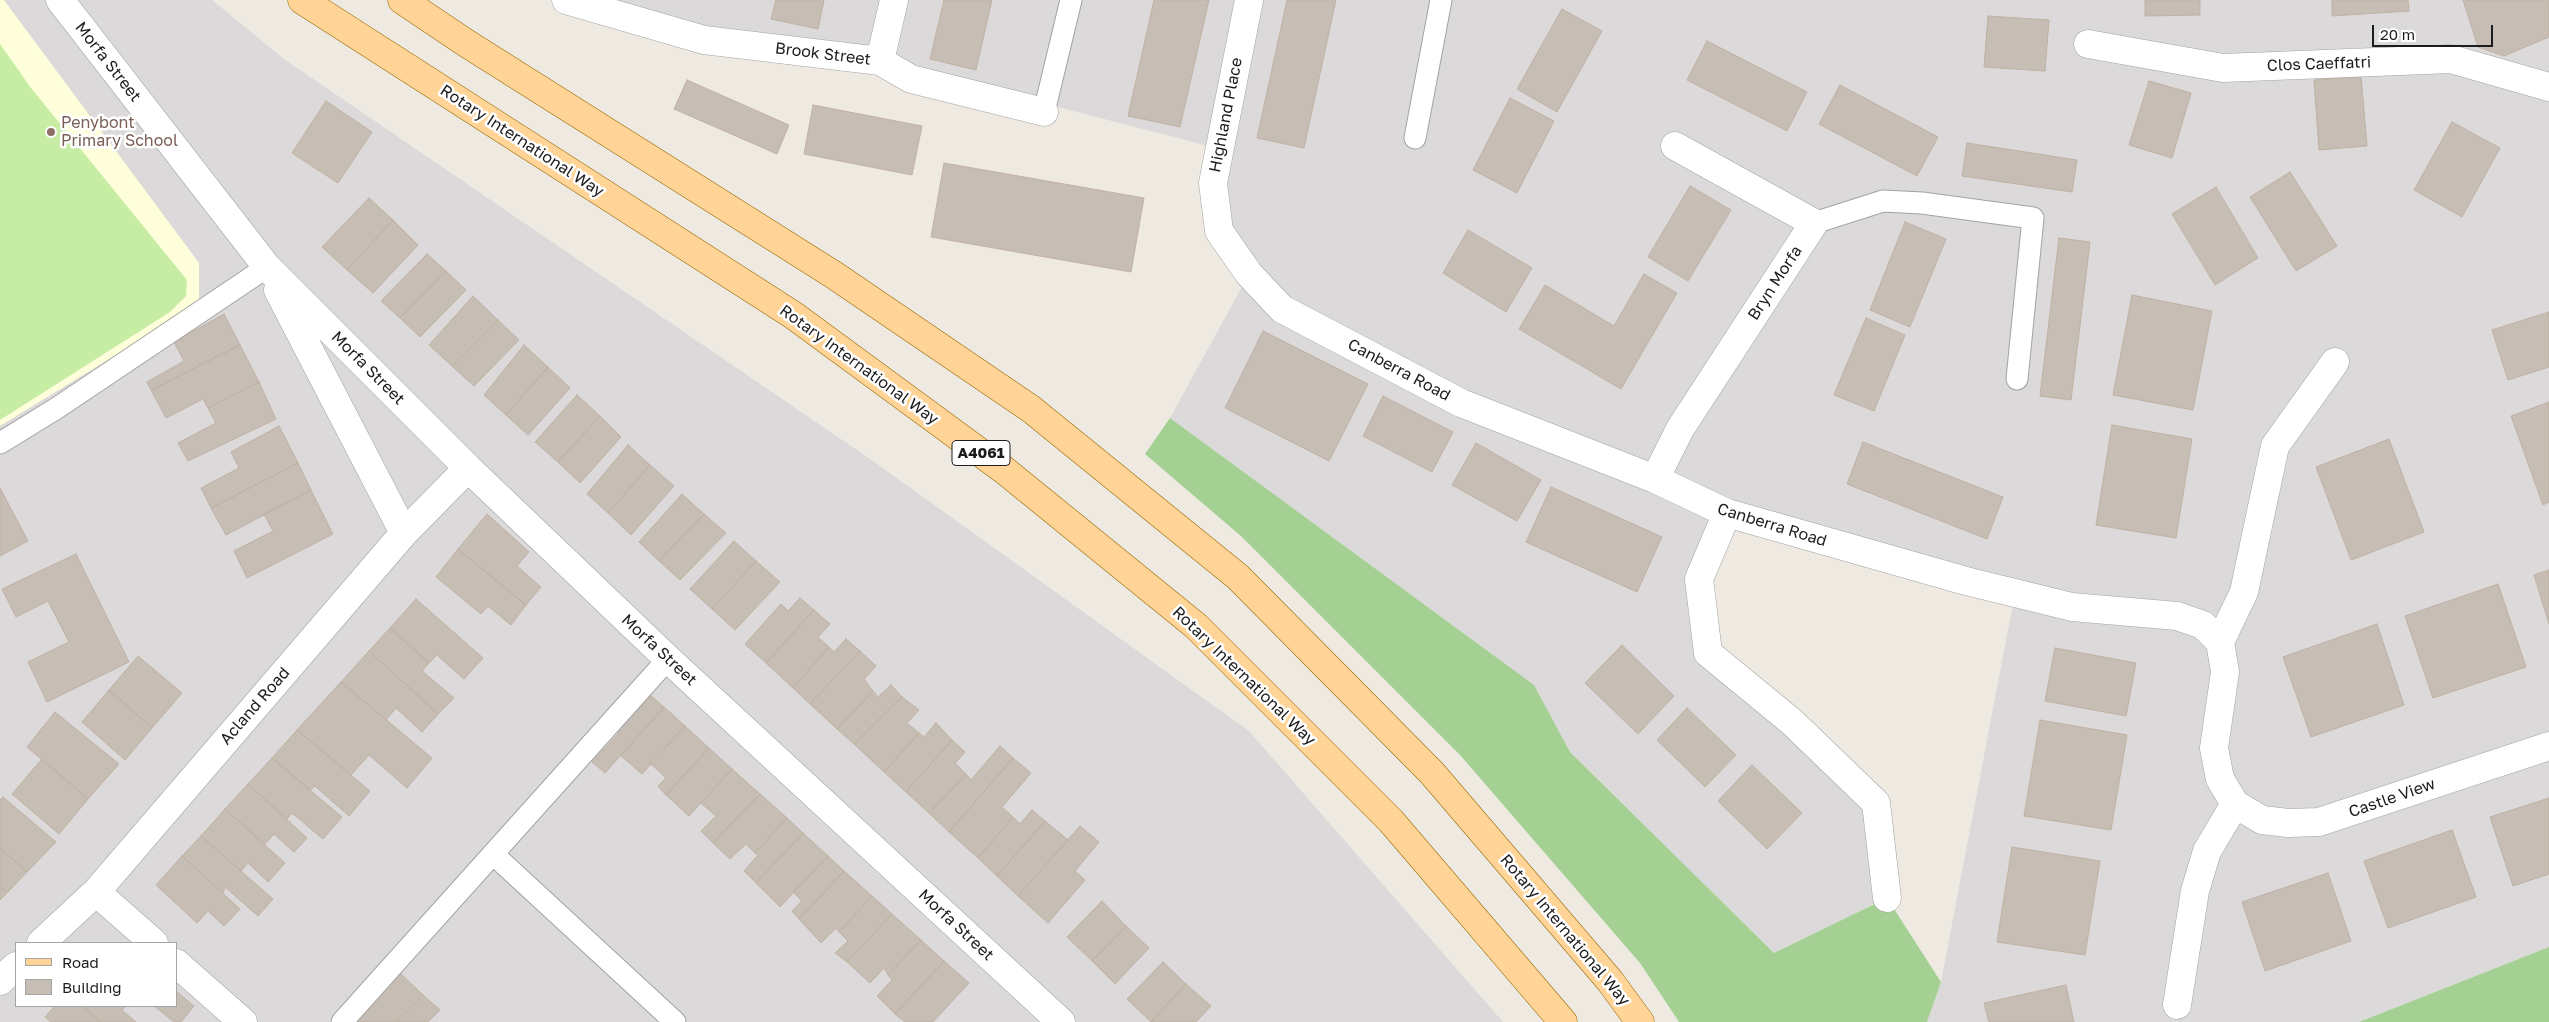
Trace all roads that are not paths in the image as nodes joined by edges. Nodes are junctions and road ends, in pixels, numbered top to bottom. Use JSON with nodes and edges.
{"nodes":[{"id":1,"x":60,"y":0,"type":"edge"},
{"id":2,"x":302,"y":0,"type":"edge"},
{"id":3,"x":402,"y":0,"type":"edge"},
{"id":4,"x":566,"y":0,"type":"edge"},
{"id":5,"x":894,"y":0,"type":"edge"},
{"id":6,"x":1071,"y":0,"type":"edge"},
{"id":7,"x":1249,"y":0,"type":"edge"},
{"id":8,"x":1441,"y":0,"type":"edge"},
{"id":9,"x":2088,"y":44,"type":"dead end"},
{"id":10,"x":880,"y":61,"type":"junction"},
{"id":11,"x":2549,"y":87,"type":"edge"},
{"id":12,"x":1044,"y":112,"type":"joint"},
{"id":13,"x":1415,"y":138,"type":"dead end"},
{"id":14,"x":1674,"y":146,"type":"dead end"},
{"id":15,"x":1814,"y":223,"type":"junction"},
{"id":16,"x":1219,"y":231,"type":"joint"},
{"id":17,"x":267,"y":267,"type":"junction"},
{"id":18,"x":2335,"y":362,"type":"dead end"},
{"id":19,"x":2017,"y":379,"type":"dead end"},
{"id":20,"x":0,"y":444,"type":"edge"},
{"id":21,"x":468,"y":468,"type":"junction"},
{"id":22,"x":1655,"y":480,"type":"junction"},
{"id":23,"x":1727,"y":513,"type":"junction"},
{"id":24,"x":404,"y":533,"type":"junction"},
{"id":25,"x":2220,"y":642,"type":"junction"},
{"id":26,"x":668,"y":659,"type":"junction"},
{"id":27,"x":2549,"y":746,"type":"edge"},
{"id":28,"x":2235,"y":804,"type":"junction"},
{"id":29,"x":493,"y":854,"type":"junction"},
{"id":30,"x":96,"y":892,"type":"junction"},
{"id":31,"x":1886,"y":898,"type":"dead end"},
{"id":32,"x":42,"y":942,"type":"edge"},
{"id":33,"x":153,"y":942,"type":"edge"},
{"id":34,"x":178,"y":965,"type":"edge"},
{"id":35,"x":15,"y":967,"type":"edge"},
{"id":36,"x":0,"y":981,"type":"edge"},
{"id":37,"x":2177,"y":1005,"type":"dead end"},
{"id":38,"x":243,"y":1022,"type":"edge"},
{"id":39,"x":342,"y":1022,"type":"edge"},
{"id":40,"x":675,"y":1022,"type":"edge"},
{"id":41,"x":1062,"y":1022,"type":"edge"},
{"id":42,"x":1563,"y":1022,"type":"edge"},
{"id":43,"x":1640,"y":1022,"type":"edge"}],
"edges":[{"from":1,"to":17,"type":"street","name":"Morfa Street"},
{"from":2,"to":42,"type":"main road","name":"Rotary International Way","number":"A4061"},
{"from":3,"to":43,"type":"main road","name":"Rotary International Way"},
{"from":4,"to":10,"type":"street","name":"Brook Street"},
{"from":5,"to":10,"type":"street","name":"Brook Street"},
{"from":6,"to":12,"type":"lane"},
{"from":7,"to":16,"type":"street","name":"Highland Place"},
{"from":8,"to":13,"type":"lane"},
{"from":9,"to":11,"type":"street","name":"Clos Caeffatri"},
{"from":10,"to":12,"type":"street"},
{"from":14,"to":15,"type":"street"},
{"from":15,"to":19,"type":"lane"},
{"from":15,"to":22,"type":"street","name":"Bryn Morfa"},
{"from":16,"to":22,"type":"street","name":"Canberra Road"},
{"from":17,"to":20,"type":"lane"},
{"from":17,"to":21,"type":"street","name":"Morfa Street"},
{"from":17,"to":24,"type":"street","name":"Morfa Street"},
{"from":18,"to":25,"type":"street"},
{"from":21,"to":24,"type":"street","name":"Acland Road"},
{"from":21,"to":26,"type":"street","name":"Morfa Street"},
{"from":22,"to":23,"type":"street","name":"Canberra Road"},
{"from":23,"to":25,"type":"street","name":"Canberra Road"},
{"from":23,"to":31,"type":"street"},
{"from":24,"to":30,"type":"street","name":"Acland Road"},
{"from":25,"to":28,"type":"street"},
{"from":26,"to":29,"type":"lane"},
{"from":26,"to":41,"type":"street","name":"Morfa Street"},
{"from":27,"to":28,"type":"street","name":"Castle View"},
{"from":28,"to":37,"type":"street"},
{"from":29,"to":39,"type":"lane"},
{"from":29,"to":40,"type":"lane"},
{"from":30,"to":32,"type":"street","name":"Acland Road"},
{"from":30,"to":33,"type":"street"},
{"from":34,"to":38,"type":"street"},
{"from":35,"to":36,"type":"street"}]}
